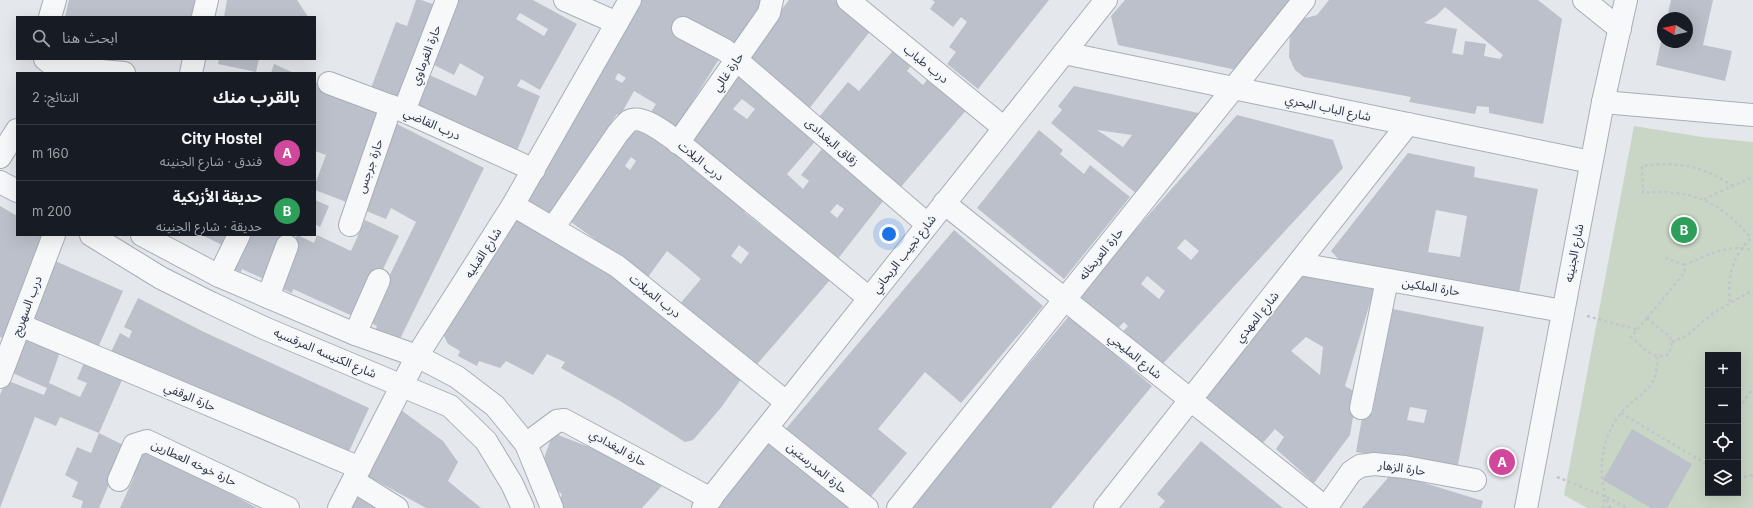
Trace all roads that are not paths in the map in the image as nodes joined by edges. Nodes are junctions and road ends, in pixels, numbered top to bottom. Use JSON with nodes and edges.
{"nodes":[{"id":1,"x":55,"y":0,"type":"edge"},
{"id":2,"x":207,"y":0,"type":"edge"},
{"id":3,"x":447,"y":0,"type":"edge"},
{"id":4,"x":565,"y":0,"type":"edge"},
{"id":5,"x":630,"y":0,"type":"edge"},
{"id":6,"x":772,"y":0,"type":"edge"},
{"id":7,"x":1106,"y":0,"type":"edge"},
{"id":8,"x":1304,"y":0,"type":"edge"},
{"id":9,"x":1584,"y":0,"type":"edge"},
{"id":10,"x":1626,"y":0,"type":"edge"},
{"id":11,"x":856,"y":2,"type":"edge"},
{"id":12,"x":50,"y":16,"type":"edge"},
{"id":13,"x":203,"y":16,"type":"edge"},
{"id":14,"x":617,"y":23,"type":"junction"},
{"id":15,"x":683,"y":28,"type":"dead end"},
{"id":16,"x":1620,"y":29,"type":"junction"},
{"id":17,"x":1064,"y":53,"type":"junction"},
{"id":18,"x":194,"y":60,"type":"edge"},
{"id":19,"x":736,"y":60,"type":"junction"},
{"id":20,"x":51,"y":66,"type":"edge"},
{"id":21,"x":114,"y":72,"type":"edge"},
{"id":22,"x":192,"y":72,"type":"edge"},
{"id":23,"x":329,"y":83,"type":"dead end"},
{"id":24,"x":1233,"y":88,"type":"junction"},
{"id":25,"x":1603,"y":102,"type":"junction"},
{"id":26,"x":398,"y":108,"type":"junction"},
{"id":27,"x":1753,"y":115,"type":"edge"},
{"id":28,"x":1408,"y":124,"type":"junction"},
{"id":29,"x":1004,"y":128,"type":"junction"},
{"id":30,"x":16,"y":132,"type":"edge"},
{"id":31,"x":678,"y":142,"type":"junction"},
{"id":32,"x":5,"y":157,"type":"edge"},
{"id":33,"x":1591,"y":162,"type":"junction"},
{"id":34,"x":534,"y":170,"type":"junction"},
{"id":35,"x":0,"y":182,"type":"edge"},
{"id":36,"x":16,"y":190,"type":"edge"},
{"id":37,"x":944,"y":203,"type":"junction"},
{"id":38,"x":513,"y":205,"type":"junction"},
{"id":39,"x":927,"y":224,"type":"junction"},
{"id":40,"x":350,"y":225,"type":"dead end"},
{"id":41,"x":552,"y":228,"type":"junction"},
{"id":42,"x":54,"y":236,"type":"edge"},
{"id":43,"x":93,"y":236,"type":"edge"},
{"id":44,"x":144,"y":236,"type":"edge"},
{"id":45,"x":238,"y":236,"type":"edge"},
{"id":46,"x":287,"y":246,"type":"dead end"},
{"id":47,"x":1299,"y":264,"type":"junction"},
{"id":48,"x":219,"y":276,"type":"junction"},
{"id":49,"x":379,"y":280,"type":"dead end"},
{"id":50,"x":1387,"y":280,"type":"junction"},
{"id":51,"x":268,"y":297,"type":"junction"},
{"id":52,"x":869,"y":298,"type":"junction"},
{"id":53,"x":1064,"y":299,"type":"junction"},
{"id":54,"x":1563,"y":312,"type":"junction"},
{"id":55,"x":355,"y":334,"type":"junction"},
{"id":56,"x":11,"y":337,"type":"edge"},
{"id":57,"x":417,"y":356,"type":"junction"},
{"id":58,"x":0,"y":377,"type":"edge"},
{"id":59,"x":402,"y":385,"type":"junction"},
{"id":60,"x":1191,"y":400,"type":"junction"},
{"id":61,"x":786,"y":402,"type":"junction"},
{"id":62,"x":1361,"y":408,"type":"dead end"},
{"id":63,"x":767,"y":428,"type":"junction"},
{"id":64,"x":526,"y":444,"type":"junction"},
{"id":65,"x":357,"y":474,"type":"junction"},
{"id":66,"x":119,"y":480,"type":"dead end"},
{"id":67,"x":1475,"y":480,"type":"dead end"},
{"id":68,"x":707,"y":503,"type":"edge"},
{"id":69,"x":288,"y":508,"type":"edge"},
{"id":70,"x":340,"y":508,"type":"edge"},
{"id":71,"x":397,"y":508,"type":"edge"},
{"id":72,"x":523,"y":508,"type":"edge"},
{"id":73,"x":552,"y":508,"type":"edge"},
{"id":74,"x":867,"y":508,"type":"edge"},
{"id":75,"x":898,"y":508,"type":"edge"},
{"id":76,"x":1105,"y":508,"type":"edge"},
{"id":77,"x":1326,"y":508,"type":"edge"},
{"id":78,"x":1526,"y":508,"type":"edge"}],
"edges":[{"from":1,"to":12,"type":"street"},
{"from":2,"to":13,"type":"street"},
{"from":3,"to":26,"type":"street","name":"حارة الغرماوي"},
{"from":4,"to":14,"type":"street"},
{"from":5,"to":14,"type":"street","name":"شارع القبليه"},
{"from":6,"to":19,"type":"street","name":"حارة غالي"},
{"from":7,"to":17,"type":"street","name":"شارع نجيب الريحاني"},
{"from":8,"to":24,"type":"street","name":"حارة العربخانه"},
{"from":9,"to":16,"type":"street"},
{"from":10,"to":16,"type":"street","name":"شارع الجنينه"},
{"from":11,"to":29,"type":"street","name":"درب طباب"},
{"from":14,"to":34,"type":"street","name":"شارع القبليه"},
{"from":15,"to":19,"type":"street","name":"زقاق البغدادى"},
{"from":16,"to":25,"type":"street","name":"شارع الجنينه"},
{"from":17,"to":24,"type":"street","name":"شارع الباب البحري"},
{"from":17,"to":29,"type":"street","name":"شارع نجيب الريحاني"},
{"from":18,"to":22,"type":"street"},
{"from":19,"to":31,"type":"street","name":"حارة غالي"},
{"from":19,"to":39,"type":"street","name":"زقاق البغدادى"},
{"from":20,"to":21,"type":"street"},
{"from":23,"to":26,"type":"street","name":"درب القاضي"},
{"from":24,"to":28,"type":"street","name":"شارع الباب البحري"},
{"from":24,"to":53,"type":"street","name":"حارة العربخانه"},
{"from":25,"to":27,"type":"street"},
{"from":25,"to":33,"type":"street","name":"شارع الجنينه"},
{"from":26,"to":34,"type":"street","name":"درب القاضي"},
{"from":26,"to":40,"type":"street","name":"حارة جرجس"},
{"from":28,"to":33,"type":"street","name":"شارع الباب البحري"},
{"from":28,"to":47,"type":"street","name":"شارع المهدي"},
{"from":29,"to":37,"type":"street","name":"شارع نجيب الريحاني"},
{"from":30,"to":32,"type":"street"},
{"from":31,"to":41,"type":"street","name":"درب البلات"},
{"from":31,"to":52,"type":"street","name":"درب البلات"},
{"from":33,"to":54,"type":"street","name":"شارع الجنينه"},
{"from":34,"to":38,"type":"street","name":"شارع القبليه"},
{"from":35,"to":36,"type":"street"},
{"from":37,"to":39,"type":"street","name":"شارع نجيب الريحاني"},
{"from":37,"to":53,"type":"street","name":"شارع المليجي"},
{"from":38,"to":41,"type":"street","name":"درب المبلات"},
{"from":38,"to":57,"type":"street","name":"شارع القبليه"},
{"from":39,"to":52,"type":"street","name":"شارع نجيب الريحاني"},
{"from":41,"to":61,"type":"street","name":"درب المبلات"},
{"from":42,"to":56,"type":"street","name":"درب السهريج"},
{"from":43,"to":59,"type":"street","name":"شارع الكنيسه المرقسيه"},
{"from":44,"to":48,"type":"street"},
{"from":45,"to":48,"type":"street"},
{"from":46,"to":51,"type":"street"},
{"from":47,"to":50,"type":"street","name":"حارة الملكين"},
{"from":47,"to":60,"type":"street","name":"شارع المهدي"},
{"from":48,"to":51,"type":"street"},
{"from":49,"to":55,"type":"street"},
{"from":50,"to":54,"type":"street","name":"حارة الملكين"},
{"from":50,"to":62,"type":"street"},
{"from":51,"to":55,"type":"street"},
{"from":52,"to":61,"type":"street","name":"شارع نجيب الريحاني"},
{"from":53,"to":60,"type":"street","name":"شارع المليجي"},
{"from":53,"to":75,"type":"street","name":"حارة العربخانه"},
{"from":54,"to":78,"type":"street","name":"شارع الجنينه"},
{"from":55,"to":57,"type":"street"},
{"from":56,"to":58,"type":"street","name":"درب السهريج"},
{"from":56,"to":65,"type":"street","name":"حارة الوقفي"},
{"from":57,"to":59,"type":"street","name":"شارع القبليه"},
{"from":57,"to":64,"type":"street"},
{"from":59,"to":65,"type":"street","name":"شارع القبليه"},
{"from":59,"to":72,"type":"street","name":"شارع الكنيسه المرقسيه"},
{"from":60,"to":76,"type":"street","name":"شارع المهدي"},
{"from":60,"to":77,"type":"street","name":"شارع المليجي"},
{"from":61,"to":63,"type":"street","name":"شارع نجيب الريحاني"},
{"from":63,"to":68,"type":"street","name":"شارع نجيب الريحاني"},
{"from":63,"to":74,"type":"street","name":"حارة المدرستين"},
{"from":64,"to":68,"type":"street","name":"حارة البغدادي"},
{"from":64,"to":73,"type":"street"},
{"from":65,"to":70,"type":"street","name":"شارع القبليه"},
{"from":65,"to":71,"type":"street","name":"حارة الوقفي"},
{"from":66,"to":69,"type":"street","name":"حارة خوخه العطارين"},
{"from":67,"to":77,"type":"street","name":"حارة الزهار"}]}
